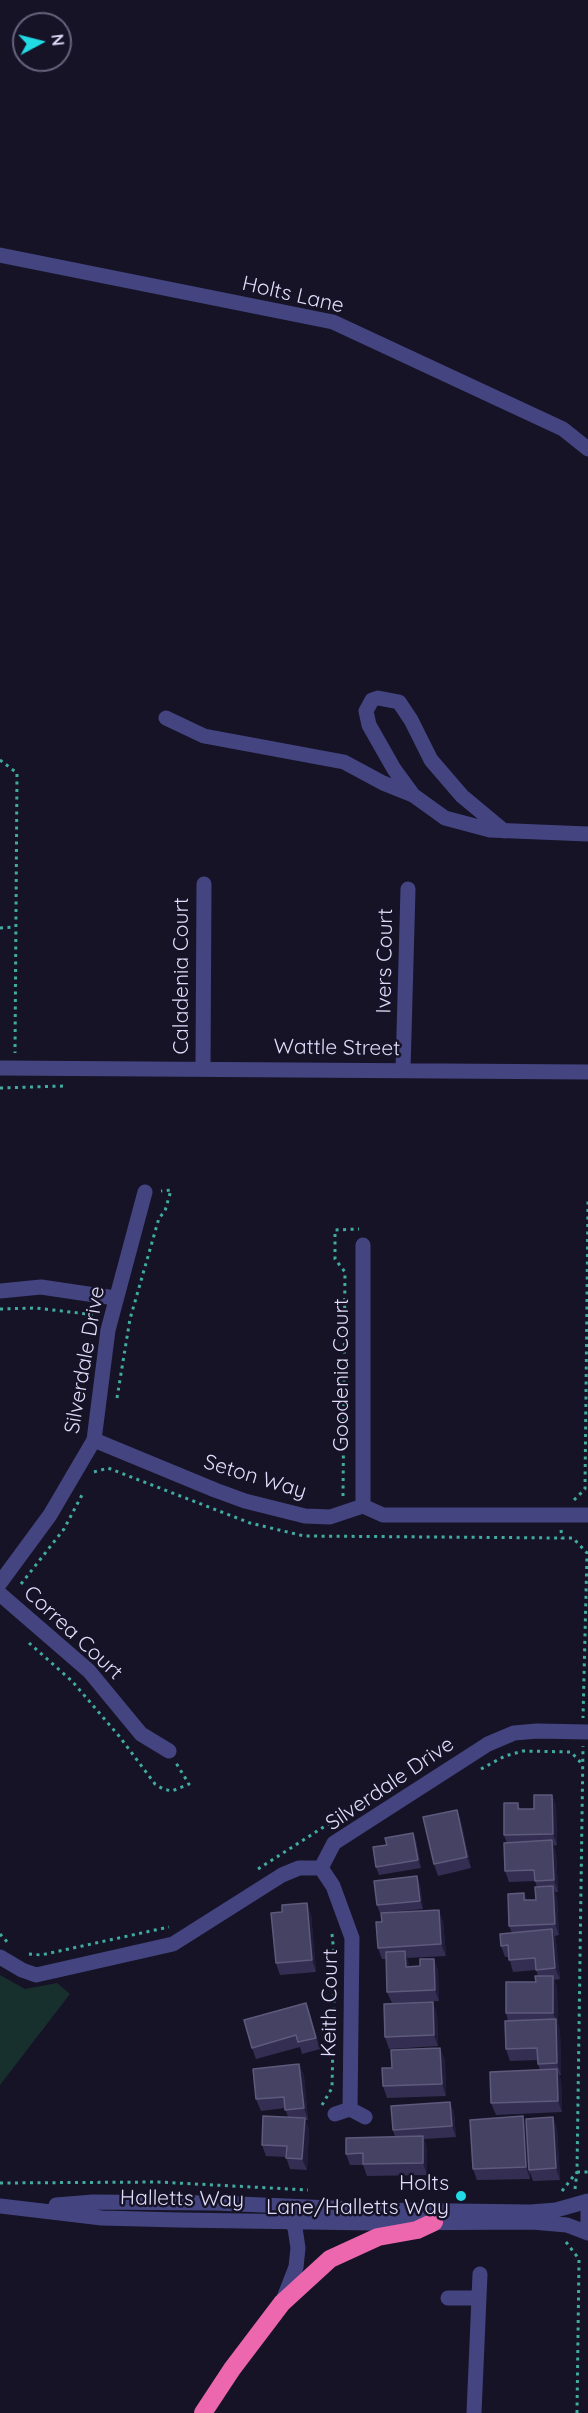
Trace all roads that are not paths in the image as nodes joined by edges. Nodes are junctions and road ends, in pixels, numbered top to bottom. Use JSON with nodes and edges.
{"nodes":[{"id":1,"x":0,"y":255,"type":"edge"},
{"id":2,"x":588,"y":449,"type":"edge"},
{"id":3,"x":166,"y":718,"type":"dead end"},
{"id":4,"x":413,"y":795,"type":"junction"},
{"id":5,"x":504,"y":831,"type":"junction"},
{"id":6,"x":588,"y":834,"type":"edge"},
{"id":7,"x":204,"y":884,"type":"dead end"},
{"id":8,"x":408,"y":888,"type":"dead end"},
{"id":9,"x":8,"y":1067,"type":"edge"},
{"id":10,"x":203,"y":1068,"type":"junction"},
{"id":11,"x":403,"y":1070,"type":"junction"},
{"id":12,"x":588,"y":1072,"type":"edge"},
{"id":13,"x":145,"y":1192,"type":"dead end"},
{"id":14,"x":363,"y":1245,"type":"road end"},
{"id":15,"x":0,"y":1291,"type":"edge"},
{"id":16,"x":115,"y":1298,"type":"junction"},
{"id":17,"x":94,"y":1440,"type":"junction"},
{"id":18,"x":363,"y":1506,"type":"junction"},
{"id":19,"x":588,"y":1515,"type":"edge"},
{"id":20,"x":0,"y":1583,"type":"edge"},
{"id":21,"x":0,"y":1594,"type":"edge"},
{"id":22,"x":585,"y":1732,"type":"edge"},
{"id":23,"x":169,"y":1750,"type":"dead end"},
{"id":24,"x":321,"y":1868,"type":"junction"},
{"id":25,"x":5,"y":1950,"type":"edge"},
{"id":26,"x":365,"y":2117,"type":"dead end"},
{"id":27,"x":281,"y":2205,"type":"junction"},
{"id":28,"x":583,"y":2205,"type":"edge"},
{"id":29,"x":0,"y":2206,"type":"edge"},
{"id":30,"x":25,"y":2208,"type":"junction"},
{"id":31,"x":291,"y":2222,"type":"junction"},
{"id":32,"x":434,"y":2222,"type":"junction"},
{"id":33,"x":588,"y":2226,"type":"edge"},
{"id":34,"x":588,"y":2233,"type":"edge"},
{"id":35,"x":480,"y":2274,"type":"dead end"},
{"id":36,"x":448,"y":2298,"type":"dead end"},
{"id":37,"x":478,"y":2298,"type":"junction"},
{"id":38,"x":282,"y":2302,"type":"junction"},
{"id":39,"x":203,"y":2413,"type":"edge"},
{"id":40,"x":474,"y":2413,"type":"edge"}],
"edges":[{"from":1,"to":2,"type":"street","name":"Holts Lane"},
{"from":3,"to":4,"type":"street"},
{"from":4,"to":5,"type":"street"},
{"from":4,"to":5,"type":"street"},
{"from":5,"to":6,"type":"street"},
{"from":7,"to":10,"type":"street","name":"Caladenia Court"},
{"from":8,"to":11,"type":"street","name":"Ivers Court"},
{"from":9,"to":10,"type":"street","name":"Wattle Street"},
{"from":10,"to":11,"type":"street","name":"Wattle Street"},
{"from":11,"to":12,"type":"street","name":"Wattle Street"},
{"from":13,"to":16,"type":"street","name":"Silverdale Drive"},
{"from":14,"to":18,"type":"street","name":"Goodenia Court"},
{"from":15,"to":16,"type":"street"},
{"from":16,"to":17,"type":"street","name":"Silverdale Drive"},
{"from":17,"to":18,"type":"street","name":"Seton Way"},
{"from":17,"to":20,"type":"street","name":"Silverdale Drive"},
{"from":18,"to":19,"type":"street"},
{"from":21,"to":23,"type":"street","name":"Correa Court"},
{"from":22,"to":24,"type":"street","name":"Silverdale Drive"},
{"from":24,"to":25,"type":"street"},
{"from":24,"to":26,"type":"street","name":"Keith Court"},
{"from":27,"to":28,"type":"street","name":"Halletts Way"},
{"from":27,"to":30,"type":"street","name":"Halletts Way"},
{"from":27,"to":31,"type":"street"},
{"from":28,"to":33,"type":"street"},
{"from":29,"to":30,"type":"street","name":"Halletts Way"},
{"from":30,"to":31,"type":"street","name":"Halletts Way"},
{"from":31,"to":32,"type":"street","name":"Halletts Way"},
{"from":31,"to":38,"type":"street"},
{"from":32,"to":34,"type":"street","name":"Halletts Way"},
{"from":32,"to":38,"type":"highway"},
{"from":35,"to":37,"type":"street"},
{"from":36,"to":37,"type":"street"},
{"from":37,"to":40,"type":"street"},
{"from":38,"to":39,"type":"highway"}]}
